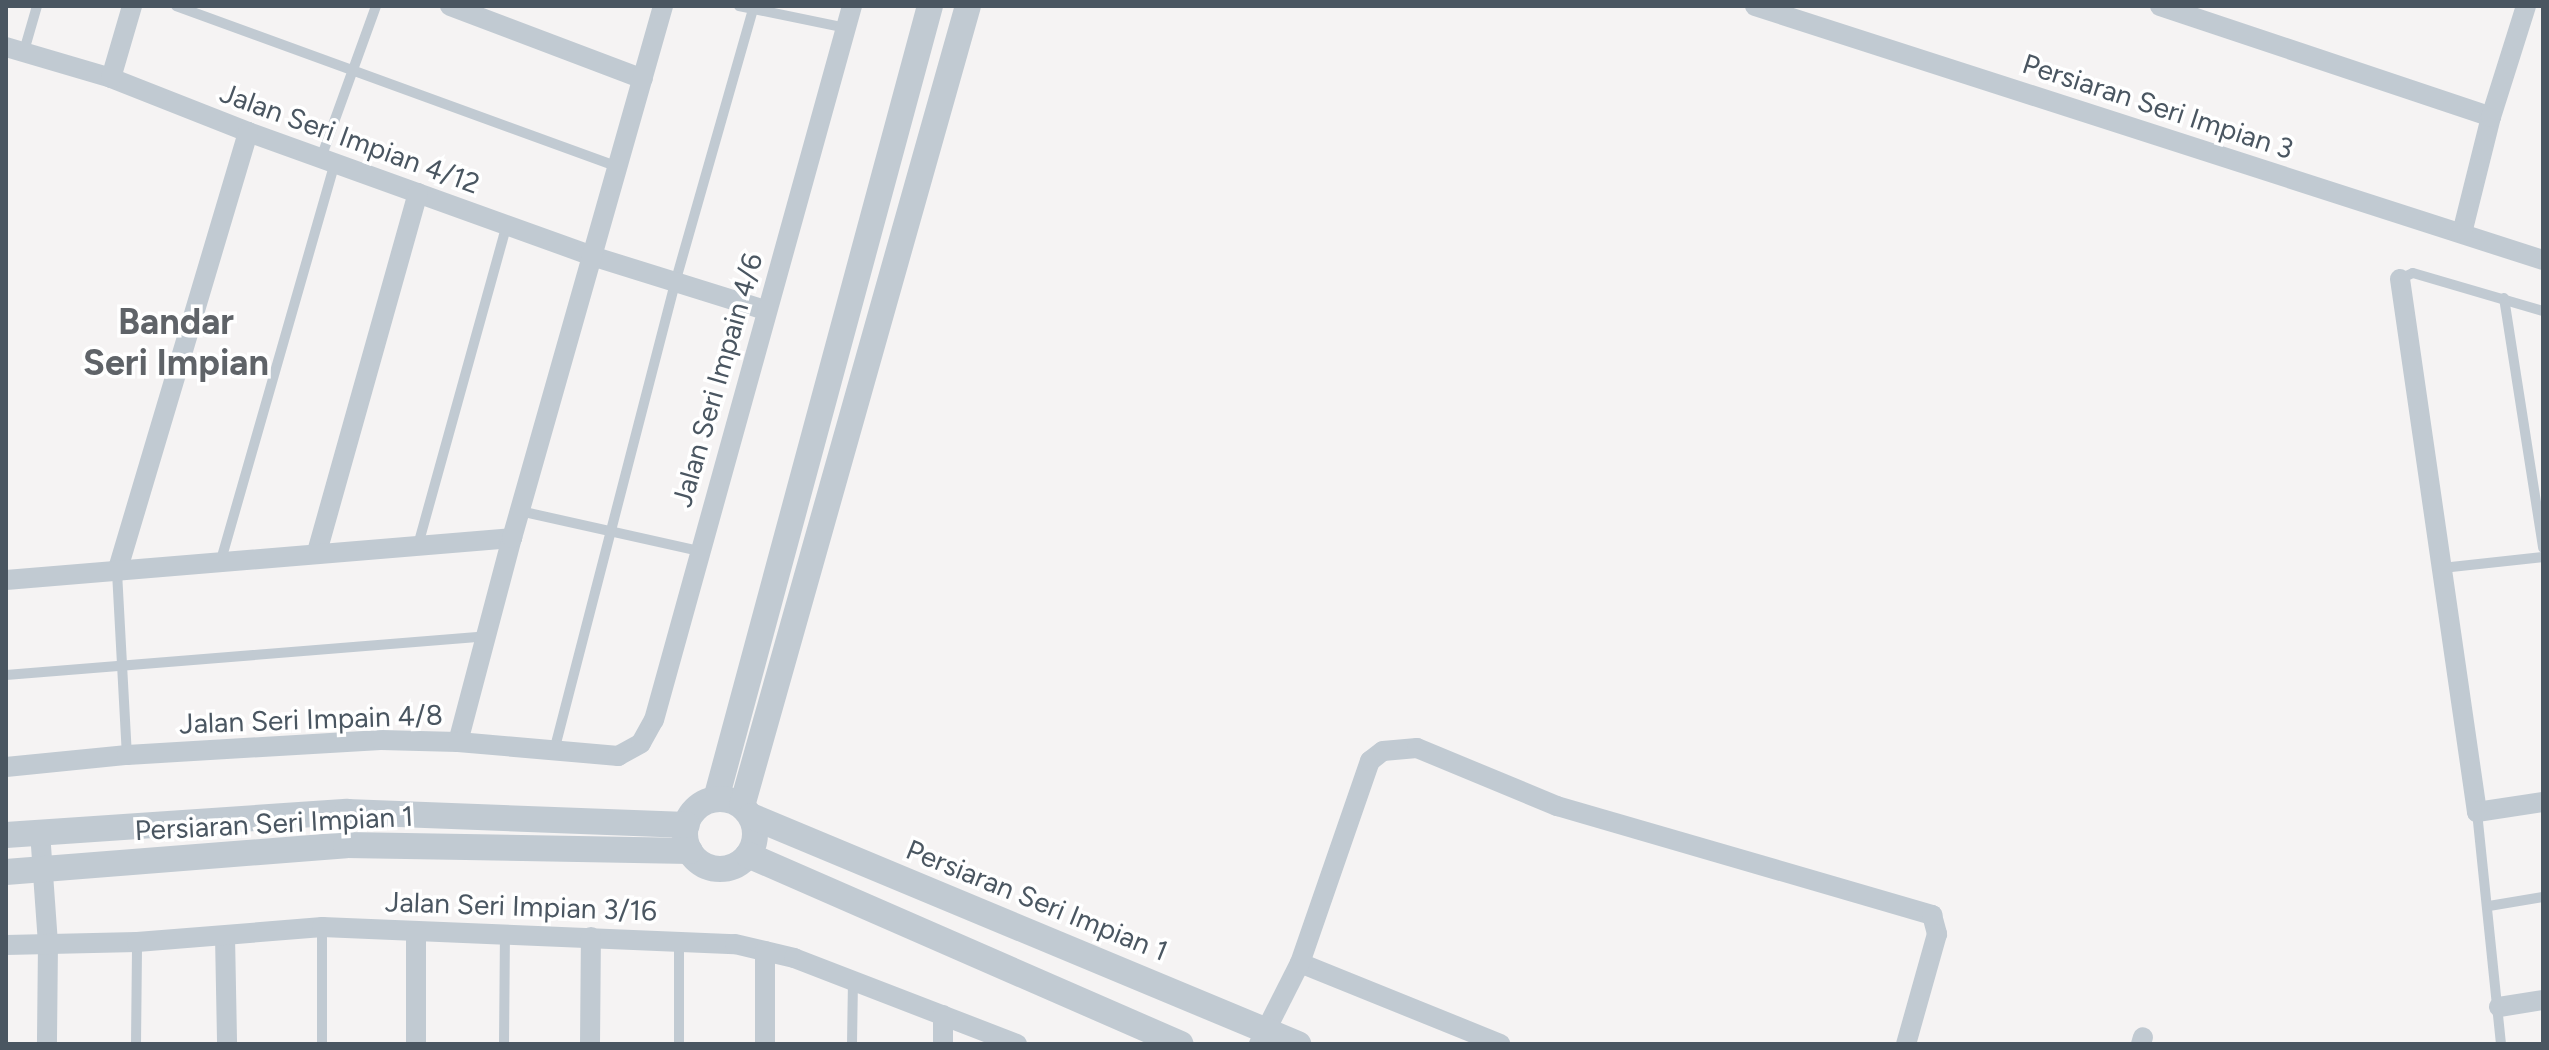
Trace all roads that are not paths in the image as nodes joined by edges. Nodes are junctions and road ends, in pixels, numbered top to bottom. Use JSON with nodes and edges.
{"nodes":[{"id":1,"x":37,"y":6,"type":"edge"},
{"id":2,"x":132,"y":6,"type":"edge"},
{"id":3,"x":176,"y":6,"type":"edge"},
{"id":4,"x":376,"y":6,"type":"edge"},
{"id":5,"x":450,"y":6,"type":"edge"},
{"id":6,"x":663,"y":6,"type":"edge"},
{"id":7,"x":739,"y":6,"type":"edge"},
{"id":8,"x":852,"y":6,"type":"edge"},
{"id":9,"x":930,"y":6,"type":"edge"},
{"id":10,"x":968,"y":6,"type":"edge"},
{"id":11,"x":1755,"y":6,"type":"edge"},
{"id":12,"x":2160,"y":6,"type":"edge"},
{"id":13,"x":2526,"y":6,"type":"edge"},
{"id":14,"x":754,"y":8,"type":"edge"},
{"id":15,"x":846,"y":28,"type":"junction"},
{"id":16,"x":15,"y":49,"type":"edge"},
{"id":17,"x":353,"y":69,"type":"junction"},
{"id":18,"x":111,"y":78,"type":"junction"},
{"id":19,"x":643,"y":79,"type":"junction"},
{"id":20,"x":2491,"y":117,"type":"junction"},
{"id":21,"x":248,"y":132,"type":"junction"},
{"id":22,"x":328,"y":161,"type":"junction"},
{"id":23,"x":620,"y":168,"type":"junction"},
{"id":24,"x":418,"y":193,"type":"junction"},
{"id":25,"x":507,"y":225,"type":"junction"},
{"id":26,"x":2462,"y":233,"type":"junction"},
{"id":27,"x":595,"y":257,"type":"junction"},
{"id":28,"x":2543,"y":260,"type":"edge"},
{"id":29,"x":2400,"y":279,"type":"joint"},
{"id":30,"x":675,"y":283,"type":"junction"},
{"id":31,"x":2504,"y":298,"type":"junction"},
{"id":32,"x":765,"y":310,"type":"junction"},
{"id":33,"x":2543,"y":311,"type":"edge"},
{"id":34,"x":520,"y":511,"type":"junction"},
{"id":35,"x":609,"y":533,"type":"junction"},
{"id":36,"x":512,"y":538,"type":"junction"},
{"id":37,"x":418,"y":545,"type":"junction"},
{"id":38,"x":2543,"y":548,"type":"edge"},
{"id":39,"x":699,"y":551,"type":"junction"},
{"id":40,"x":317,"y":552,"type":"junction"},
{"id":41,"x":2543,"y":557,"type":"edge"},
{"id":42,"x":221,"y":560,"type":"junction"},
{"id":43,"x":2440,"y":568,"type":"junction"},
{"id":44,"x":117,"y":572,"type":"junction"},
{"id":45,"x":6,"y":580,"type":"edge"},
{"id":46,"x":486,"y":636,"type":"junction"},
{"id":47,"x":121,"y":665,"type":"junction"},
{"id":48,"x":6,"y":675,"type":"edge"},
{"id":49,"x":458,"y":742,"type":"junction"},
{"id":50,"x":554,"y":753,"type":"junction"},
{"id":51,"x":127,"y":755,"type":"junction"},
{"id":52,"x":618,"y":756,"type":"joint"},
{"id":53,"x":6,"y":767,"type":"edge"},
{"id":54,"x":716,"y":799,"type":"junction"},
{"id":55,"x":2543,"y":802,"type":"edge"},
{"id":56,"x":746,"y":811,"type":"junction"},
{"id":57,"x":2477,"y":812,"type":"junction"},
{"id":58,"x":687,"y":825,"type":"junction"},
{"id":59,"x":40,"y":832,"type":"junction"},
{"id":60,"x":6,"y":835,"type":"edge"},
{"id":61,"x":690,"y":851,"type":"junction"},
{"id":62,"x":748,"y":855,"type":"junction"},
{"id":63,"x":42,"y":868,"type":"junction"},
{"id":64,"x":6,"y":872,"type":"edge"},
{"id":65,"x":2543,"y":897,"type":"edge"},
{"id":66,"x":2489,"y":906,"type":"junction"},
{"id":67,"x":322,"y":927,"type":"junction"},
{"id":68,"x":416,"y":932,"type":"junction"},
{"id":69,"x":505,"y":934,"type":"junction"},
{"id":70,"x":225,"y":936,"type":"junction"},
{"id":71,"x":591,"y":937,"type":"junction"},
{"id":72,"x":679,"y":939,"type":"junction"},
{"id":73,"x":137,"y":942,"type":"junction"},
{"id":74,"x":48,"y":943,"type":"junction"},
{"id":75,"x":6,"y":945,"type":"edge"},
{"id":76,"x":765,"y":951,"type":"junction"},
{"id":77,"x":1300,"y":963,"type":"junction"},
{"id":78,"x":853,"y":979,"type":"junction"},
{"id":79,"x":2543,"y":1000,"type":"edge"},
{"id":80,"x":2499,"y":1007,"type":"junction"},
{"id":81,"x":943,"y":1015,"type":"junction"},
{"id":82,"x":1263,"y":1036,"type":"edge"},
{"id":83,"x":47,"y":1044,"type":"edge"},
{"id":84,"x":136,"y":1044,"type":"edge"},
{"id":85,"x":227,"y":1044,"type":"edge"},
{"id":86,"x":322,"y":1044,"type":"edge"},
{"id":87,"x":416,"y":1044,"type":"edge"},
{"id":88,"x":504,"y":1044,"type":"edge"},
{"id":89,"x":590,"y":1044,"type":"edge"},
{"id":90,"x":679,"y":1044,"type":"edge"},
{"id":91,"x":765,"y":1044,"type":"edge"},
{"id":92,"x":852,"y":1044,"type":"edge"},
{"id":93,"x":943,"y":1044,"type":"edge"},
{"id":94,"x":1017,"y":1044,"type":"edge"},
{"id":95,"x":1181,"y":1044,"type":"edge"},
{"id":96,"x":1298,"y":1044,"type":"edge"},
{"id":97,"x":1500,"y":1044,"type":"edge"},
{"id":98,"x":1906,"y":1044,"type":"edge"},
{"id":99,"x":2501,"y":1044,"type":"edge"}],
"edges":[{"from":1,"to":16,"type":"lane"},
{"from":2,"to":18,"type":"street"},
{"from":3,"to":17,"type":"lane"},
{"from":4,"to":17,"type":"lane"},
{"from":5,"to":19,"type":"street"},
{"from":6,"to":19,"type":"street"},
{"from":7,"to":14,"type":"lane"},
{"from":8,"to":15,"type":"street","name":"Jalan Seri Impain 4/6"},
{"from":9,"to":54,"type":"street"},
{"from":10,"to":56,"type":"street"},
{"from":11,"to":26,"type":"street","name":"Persiaran Seri Impian 3"},
{"from":12,"to":20,"type":"street"},
{"from":13,"to":20,"type":"street"},
{"from":14,"to":15,"type":"lane"},
{"from":14,"to":30,"type":"lane"},
{"from":15,"to":32,"type":"street","name":"Jalan Seri Impain 4/6"},
{"from":16,"to":18,"type":"street","name":"Jalan Seri Impian 4/12"},
{"from":17,"to":22,"type":"lane"},
{"from":17,"to":23,"type":"lane"},
{"from":18,"to":21,"type":"street","name":"Jalan Seri Impian 4/12"},
{"from":19,"to":23,"type":"street"},
{"from":20,"to":26,"type":"street"},
{"from":21,"to":22,"type":"street","name":"Jalan Seri Impian 4/12"},
{"from":21,"to":44,"type":"street"},
{"from":22,"to":24,"type":"street","name":"Jalan Seri Impian 4/12"},
{"from":22,"to":42,"type":"lane"},
{"from":23,"to":27,"type":"street"},
{"from":24,"to":25,"type":"street","name":"Jalan Seri Impian 4/12"},
{"from":24,"to":40,"type":"street"},
{"from":25,"to":27,"type":"street","name":"Jalan Seri Impian 4/12"},
{"from":25,"to":37,"type":"lane"},
{"from":26,"to":28,"type":"street","name":"Persiaran Seri Impian 3"},
{"from":27,"to":30,"type":"street","name":"Jalan Seri Impian 4/12"},
{"from":27,"to":34,"type":"street"},
{"from":29,"to":31,"type":"lane"},
{"from":29,"to":43,"type":"street"},
{"from":30,"to":32,"type":"street","name":"Jalan Seri Impian 4/12"},
{"from":30,"to":35,"type":"lane"},
{"from":31,"to":33,"type":"lane"},
{"from":31,"to":38,"type":"lane"},
{"from":32,"to":39,"type":"street","name":"Jalan Seri Impain 4/6"},
{"from":34,"to":35,"type":"lane"},
{"from":34,"to":36,"type":"street"},
{"from":35,"to":39,"type":"lane"},
{"from":35,"to":50,"type":"lane"},
{"from":36,"to":37,"type":"street"},
{"from":36,"to":46,"type":"street"},
{"from":37,"to":40,"type":"street"},
{"from":39,"to":52,"type":"street","name":"Jalan Seri Impain 4/6"},
{"from":40,"to":42,"type":"street"},
{"from":41,"to":43,"type":"lane"},
{"from":42,"to":44,"type":"street"},
{"from":43,"to":57,"type":"street"},
{"from":44,"to":45,"type":"street"},
{"from":44,"to":47,"type":"lane"},
{"from":46,"to":47,"type":"lane"},
{"from":46,"to":49,"type":"street"},
{"from":47,"to":48,"type":"lane"},
{"from":47,"to":51,"type":"lane"},
{"from":49,"to":50,"type":"street","name":"Jalan Seri Impain 4/8"},
{"from":49,"to":51,"type":"street","name":"Jalan Seri Impain 4/8"},
{"from":50,"to":52,"type":"street","name":"Jalan Seri Impain 4/8"},
{"from":51,"to":53,"type":"street","name":"Jalan Seri Impain 4/8"},
{"from":54,"to":56,"type":"street"},
{"from":54,"to":58,"type":"street"},
{"from":55,"to":57,"type":"street"},
{"from":56,"to":62,"type":"street"},
{"from":56,"to":82,"type":"street","name":"Persiaran Seri Impian 1"},
{"from":57,"to":66,"type":"lane"},
{"from":58,"to":59,"type":"street"},
{"from":58,"to":61,"type":"street"},
{"from":59,"to":60,"type":"street"},
{"from":59,"to":63,"type":"street"},
{"from":61,"to":62,"type":"street"},
{"from":61,"to":63,"type":"street","name":"Persiaran Seri Impian 1"},
{"from":62,"to":95,"type":"street"},
{"from":63,"to":64,"type":"street","name":"Persiaran Seri Impian 1"},
{"from":63,"to":74,"type":"street"},
{"from":65,"to":66,"type":"lane"},
{"from":66,"to":80,"type":"lane"},
{"from":67,"to":68,"type":"street","name":"Jalan Seri Impian 3/16"},
{"from":67,"to":70,"type":"street","name":"Jalan Seri Impian 3/16"},
{"from":67,"to":86,"type":"lane"},
{"from":68,"to":69,"type":"street","name":"Jalan Seri Impian 3/16"},
{"from":68,"to":87,"type":"street"},
{"from":69,"to":71,"type":"street","name":"Jalan Seri Impian 3/16"},
{"from":69,"to":88,"type":"lane"},
{"from":70,"to":73,"type":"street","name":"Jalan Seri Impian 3/16"},
{"from":70,"to":85,"type":"street"},
{"from":71,"to":72,"type":"street","name":"Jalan Seri Impian 3/16"},
{"from":71,"to":89,"type":"street"},
{"from":72,"to":76,"type":"street","name":"Jalan Seri Impian 3/16"},
{"from":72,"to":90,"type":"lane"},
{"from":73,"to":74,"type":"street","name":"Jalan Seri Impian 3/16"},
{"from":73,"to":84,"type":"lane"},
{"from":74,"to":75,"type":"street","name":"Jalan Seri Impian 3/16"},
{"from":74,"to":83,"type":"street"},
{"from":76,"to":78,"type":"street","name":"Jalan Seri Impian 3/16"},
{"from":76,"to":91,"type":"street"},
{"from":77,"to":82,"type":"street"},
{"from":77,"to":97,"type":"street"},
{"from":77,"to":98,"type":"street"},
{"from":78,"to":81,"type":"street","name":"Jalan Seri Impian 3/16"},
{"from":78,"to":92,"type":"lane"},
{"from":79,"to":80,"type":"street"},
{"from":80,"to":99,"type":"lane"},
{"from":81,"to":93,"type":"street"},
{"from":81,"to":94,"type":"street","name":"Jalan Seri Impian 3/16"},
{"from":82,"to":96,"type":"street","name":"Persiaran Seri Impian 1"}]}
